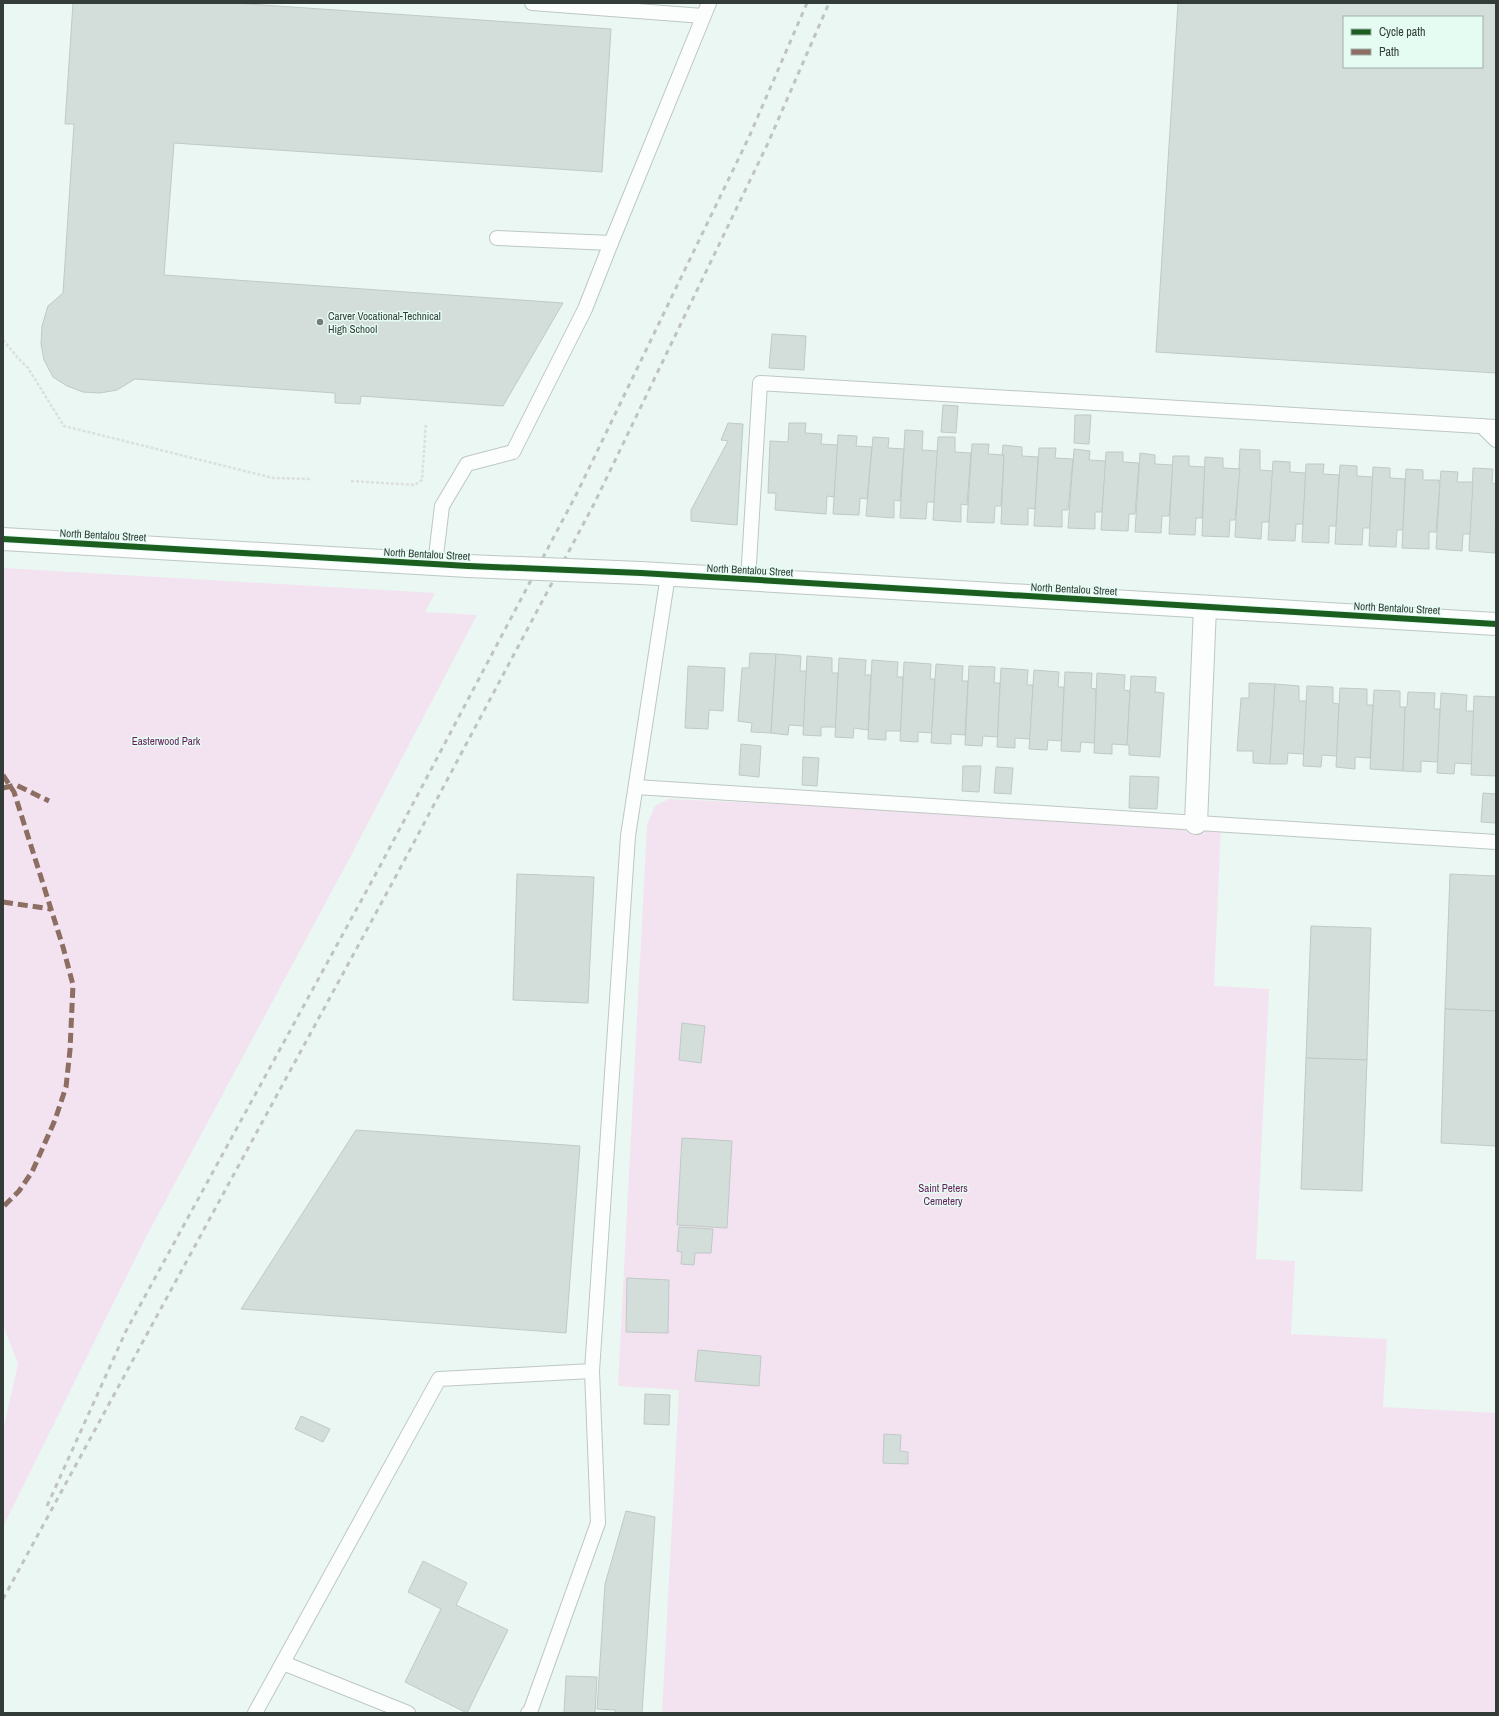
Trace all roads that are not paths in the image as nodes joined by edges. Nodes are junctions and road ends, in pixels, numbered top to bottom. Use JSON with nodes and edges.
{"nodes":[{"id":1,"x":532,"y":3,"type":"edge"},
{"id":2,"x":709,"y":3,"type":"edge"},
{"id":3,"x":703,"y":16,"type":"junction"},
{"id":4,"x":497,"y":238,"type":"dead end"},
{"id":5,"x":610,"y":243,"type":"junction"},
{"id":6,"x":1489,"y":426,"type":"edge"},
{"id":7,"x":1496,"y":440,"type":"edge"},
{"id":8,"x":3,"y":539,"type":"edge"},
{"id":9,"x":435,"y":564,"type":"junction"},
{"id":10,"x":668,"y":575,"type":"junction"},
{"id":11,"x":748,"y":580,"type":"junction"},
{"id":12,"x":1205,"y":607,"type":"junction"},
{"id":13,"x":1496,"y":624,"type":"edge"},
{"id":14,"x":636,"y":787,"type":"junction"},
{"id":15,"x":1196,"y":823,"type":"junction"},
{"id":16,"x":1496,"y":842,"type":"edge"},
{"id":17,"x":592,"y":1371,"type":"junction"},
{"id":18,"x":283,"y":1663,"type":"junction"},
{"id":19,"x":255,"y":1713,"type":"edge"},
{"id":20,"x":408,"y":1713,"type":"edge"},
{"id":21,"x":528,"y":1713,"type":"edge"}],
"edges":[{"from":1,"to":3,"type":"lane"},
{"from":2,"to":3,"type":"lane"},
{"from":3,"to":5,"type":"lane"},
{"from":4,"to":5,"type":"lane"},
{"from":5,"to":9,"type":"lane"},
{"from":6,"to":7,"type":"lane"},
{"from":6,"to":11,"type":"lane"},
{"from":8,"to":9,"type":"street","name":"North Bentalou Street"},
{"from":9,"to":10,"type":"street","name":"North Bentalou Street","bridge":true},
{"from":10,"to":11,"type":"street","name":"North Bentalou Street"},
{"from":10,"to":14,"type":"lane"},
{"from":11,"to":12,"type":"street","name":"North Bentalou Street"},
{"from":12,"to":13,"type":"street","name":"North Bentalou Street"},
{"from":12,"to":15,"type":"street"},
{"from":14,"to":15,"type":"lane"},
{"from":14,"to":17,"type":"lane"},
{"from":15,"to":16,"type":"lane"},
{"from":17,"to":18,"type":"lane"},
{"from":17,"to":21,"type":"lane"},
{"from":18,"to":19,"type":"lane"},
{"from":18,"to":20,"type":"lane"}]}
